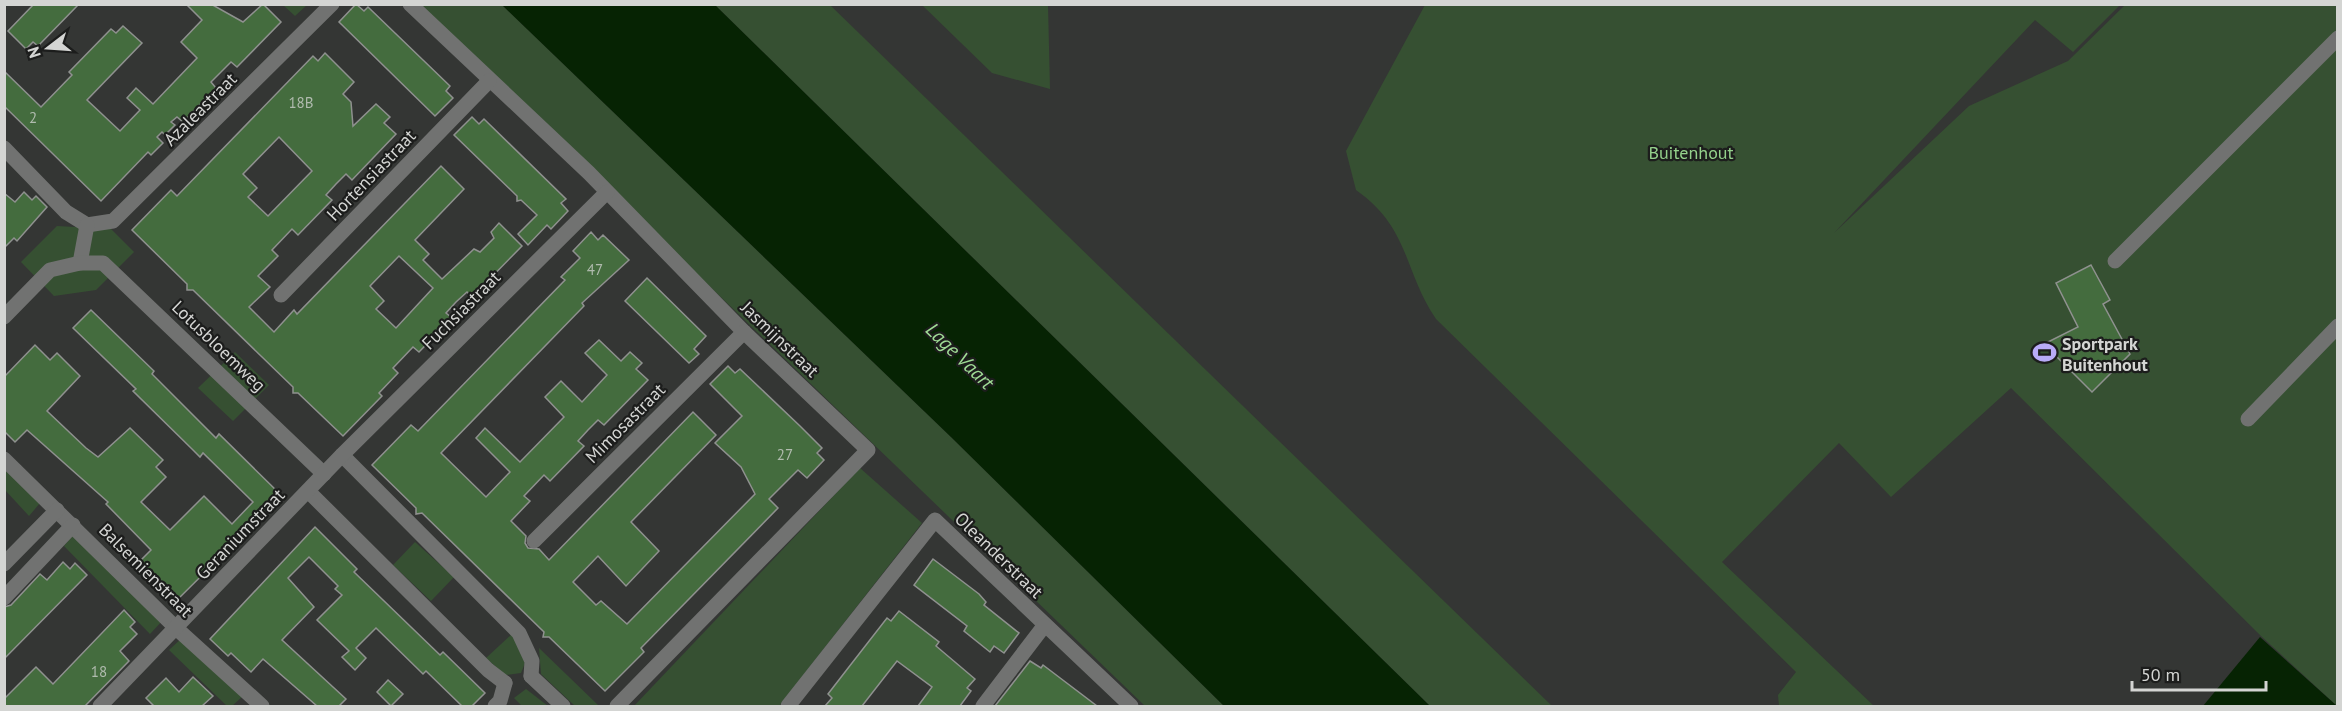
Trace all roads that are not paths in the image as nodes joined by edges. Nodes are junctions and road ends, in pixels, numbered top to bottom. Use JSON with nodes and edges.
{"nodes":[{"id":1,"x":332,"y":4,"type":"edge"},
{"id":2,"x":410,"y":4,"type":"edge"},
{"id":3,"x":2337,"y":38,"type":"edge"},
{"id":4,"x":489,"y":81,"type":"junction"},
{"id":5,"x":4,"y":148,"type":"edge"},
{"id":6,"x":607,"y":192,"type":"junction"},
{"id":7,"x":87,"y":225,"type":"junction"},
{"id":8,"x":2115,"y":261,"type":"dead end"},
{"id":9,"x":80,"y":263,"type":"junction"},
{"id":10,"x":281,"y":295,"type":"dead end"},
{"id":11,"x":4,"y":317,"type":"edge"},
{"id":12,"x":2337,"y":327,"type":"edge"},
{"id":13,"x":744,"y":332,"type":"junction"},
{"id":14,"x":2248,"y":419,"type":"dead end"},
{"id":15,"x":342,"y":455,"type":"junction"},
{"id":16,"x":4,"y":459,"type":"edge"},
{"id":17,"x":324,"y":474,"type":"junction"},
{"id":18,"x":308,"y":491,"type":"junction"},
{"id":19,"x":57,"y":510,"type":"junction"},
{"id":20,"x":72,"y":525,"type":"junction"},
{"id":21,"x":534,"y":542,"type":"dead end"},
{"id":22,"x":4,"y":564,"type":"edge"},
{"id":23,"x":4,"y":598,"type":"edge"},
{"id":24,"x":1044,"y":626,"type":"junction"},
{"id":25,"x":176,"y":628,"type":"junction"},
{"id":26,"x":531,"y":676,"type":"junction"},
{"id":27,"x":505,"y":682,"type":"junction"},
{"id":28,"x":254,"y":704,"type":"edge"},
{"id":29,"x":1123,"y":704,"type":"edge"},
{"id":30,"x":100,"y":706,"type":"edge"},
{"id":31,"x":495,"y":706,"type":"edge"},
{"id":32,"x":563,"y":706,"type":"edge"},
{"id":33,"x":617,"y":706,"type":"edge"},
{"id":34,"x":788,"y":706,"type":"edge"},
{"id":35,"x":983,"y":706,"type":"edge"}],
"edges":[{"from":1,"to":7,"type":"street","name":"Azaleastraat"},
{"from":2,"to":4,"type":"street","name":"Jasmijnstraat"},
{"from":3,"to":8,"type":"street"},
{"from":4,"to":6,"type":"street","name":"Jasmijnstraat"},
{"from":4,"to":10,"type":"street","name":"Hortensiastraat"},
{"from":5,"to":7,"type":"street"},
{"from":6,"to":13,"type":"street","name":"Jasmijnstraat"},
{"from":6,"to":15,"type":"street","name":"Fuchsiastraat"},
{"from":7,"to":9,"type":"street"},
{"from":9,"to":11,"type":"street"},
{"from":9,"to":17,"type":"street","name":"Lotusbloemweg"},
{"from":12,"to":14,"type":"street"},
{"from":13,"to":21,"type":"street","name":"Mimosastraat"},
{"from":13,"to":33,"type":"street","name":"Jasmijnstraat"},
{"from":15,"to":17,"type":"street"},
{"from":15,"to":26,"type":"street"},
{"from":16,"to":19,"type":"street","name":"Balsemienstraat"},
{"from":17,"to":18,"type":"street"},
{"from":18,"to":25,"type":"street","name":"Geraniumstraat"},
{"from":18,"to":27,"type":"street"},
{"from":19,"to":20,"type":"street","name":"Balsemienstraat"},
{"from":19,"to":22,"type":"street"},
{"from":20,"to":23,"type":"street"},
{"from":20,"to":25,"type":"street","name":"Balsemienstraat"},
{"from":24,"to":29,"type":"street","name":"Oleanderstraat"},
{"from":24,"to":34,"type":"street","name":"Oleanderstraat"},
{"from":24,"to":35,"type":"street"},
{"from":25,"to":28,"type":"street","name":"Balsemienstraat"},
{"from":25,"to":30,"type":"street","name":"Geraniumstraat"},
{"from":26,"to":27,"type":"street"},
{"from":26,"to":32,"type":"street"},
{"from":27,"to":31,"type":"street"}]}
